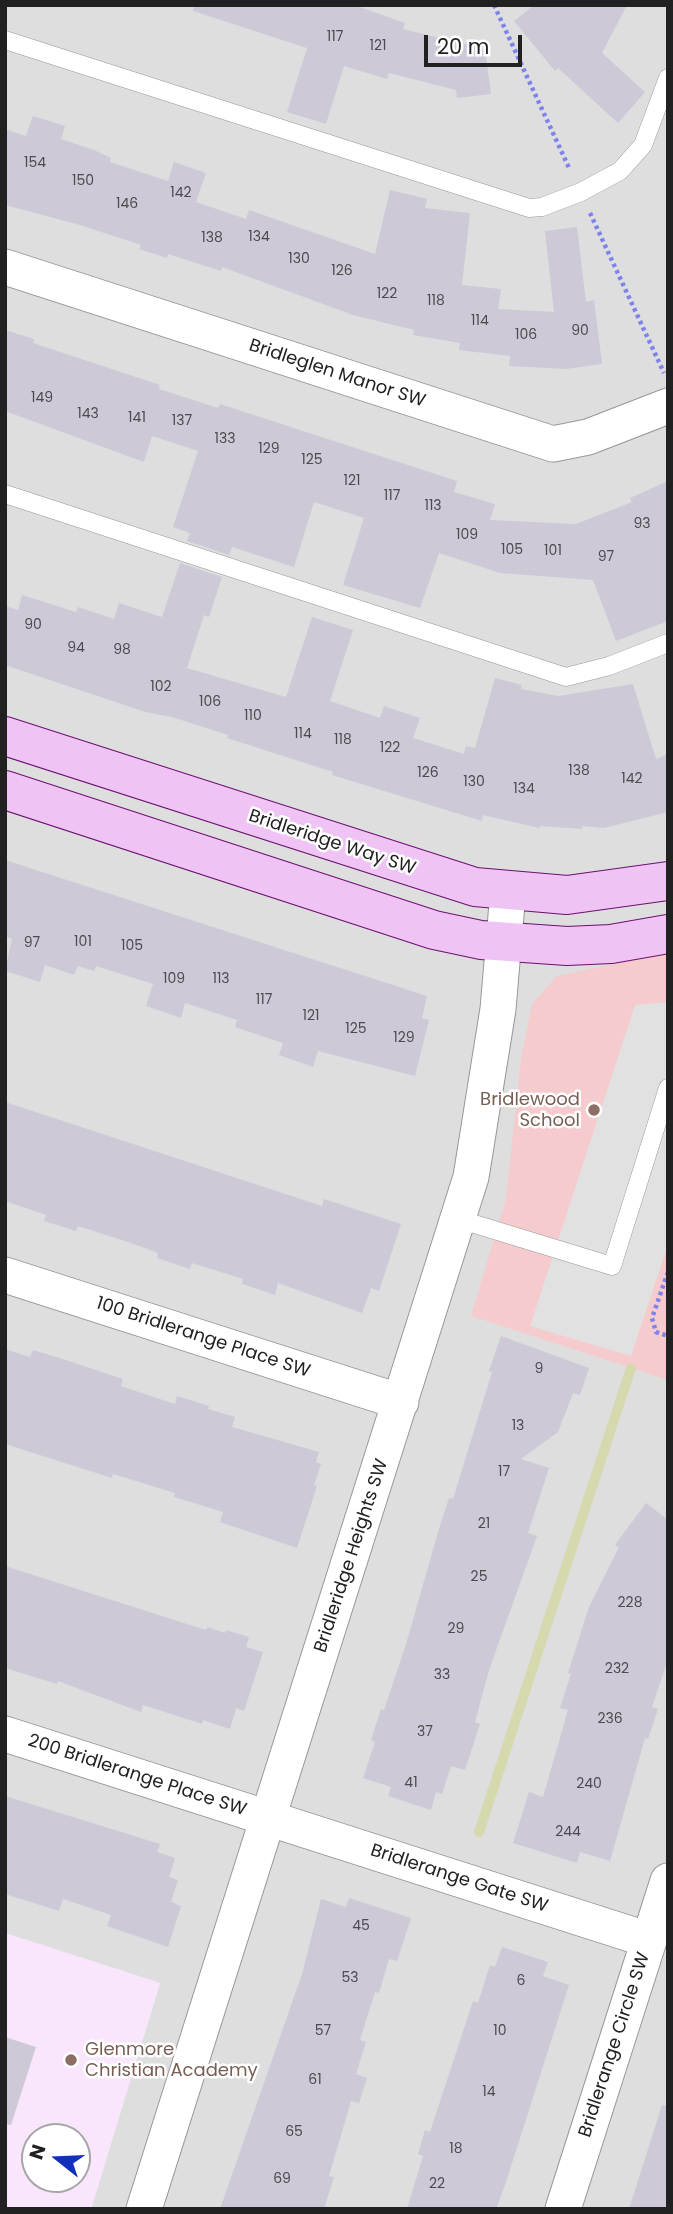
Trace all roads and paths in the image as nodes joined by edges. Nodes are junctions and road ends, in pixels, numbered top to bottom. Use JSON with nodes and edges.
{"nodes":[{"id":1,"x":5,"y":40,"type":"edge"},
{"id":2,"x":668,"y":78,"type":"edge"},
{"id":3,"x":5,"y":267,"type":"edge"},
{"id":4,"x":668,"y":406,"type":"edge"},
{"id":5,"x":5,"y":494,"type":"edge"},
{"id":6,"x":668,"y":643,"type":"edge"},
{"id":7,"x":5,"y":736,"type":"edge"},
{"id":8,"x":91,"y":764,"type":"junction"},
{"id":9,"x":5,"y":790,"type":"edge"},
{"id":10,"x":74,"y":813,"type":"junction"},
{"id":11,"x":668,"y":881,"type":"edge"},
{"id":12,"x":508,"y":892,"type":"junction"},
{"id":13,"x":668,"y":934,"type":"edge"},
{"id":14,"x":502,"y":942,"type":"junction"},
{"id":15,"x":668,"y":1088,"type":"edge"},
{"id":16,"x":458,"y":1219,"type":"junction"},
{"id":17,"x":668,"y":1272,"type":"edge"},
{"id":18,"x":5,"y":1275,"type":"edge"},
{"id":19,"x":668,"y":1336,"type":"edge"},
{"id":20,"x":401,"y":1402,"type":"junction"},
{"id":21,"x":5,"y":1734,"type":"edge"},
{"id":22,"x":270,"y":1818,"type":"junction"},
{"id":23,"x":668,"y":1881,"type":"edge"},
{"id":24,"x":649,"y":1940,"type":"junction"},
{"id":25,"x":144,"y":2209,"type":"edge"},
{"id":26,"x":563,"y":2209,"type":"edge"}],
"edges":[{"from":1,"to":2,"type":"lane"},
{"from":3,"to":4,"type":"street","name":"Bridleglen Manor SW"},
{"from":5,"to":6,"type":"lane"},
{"from":7,"to":8,"type":"street","name":"Bridleridge Way SW"},
{"from":8,"to":10,"type":"street"},
{"from":8,"to":12,"type":"street","name":"Bridleridge Way SW"},
{"from":9,"to":10,"type":"street"},
{"from":10,"to":14,"type":"street"},
{"from":11,"to":12,"type":"street","name":"Bridleridge Way SW"},
{"from":12,"to":14,"type":"street","name":"Bridleridge Heights SW"},
{"from":13,"to":14,"type":"street"},
{"from":14,"to":16,"type":"street","name":"Bridleridge Heights SW"},
{"from":15,"to":16,"type":"lane"},
{"from":16,"to":20,"type":"street","name":"Bridleridge Heights SW"},
{"from":17,"to":19,"type":"path"},
{"from":18,"to":20,"type":"street","name":"100 Bridlerange Place SW"},
{"from":20,"to":22,"type":"street","name":"Bridleridge Heights SW"},
{"from":21,"to":22,"type":"street","name":"200 Bridlerange Place SW"},
{"from":22,"to":24,"type":"street","name":"Bridlerange Gate SW"},
{"from":22,"to":25,"type":"street","name":"Bridleridge Heights SW"},
{"from":23,"to":24,"type":"street","name":"Bridlerange Circle SW"},
{"from":24,"to":26,"type":"street","name":"Bridlerange Circle SW"}]}
